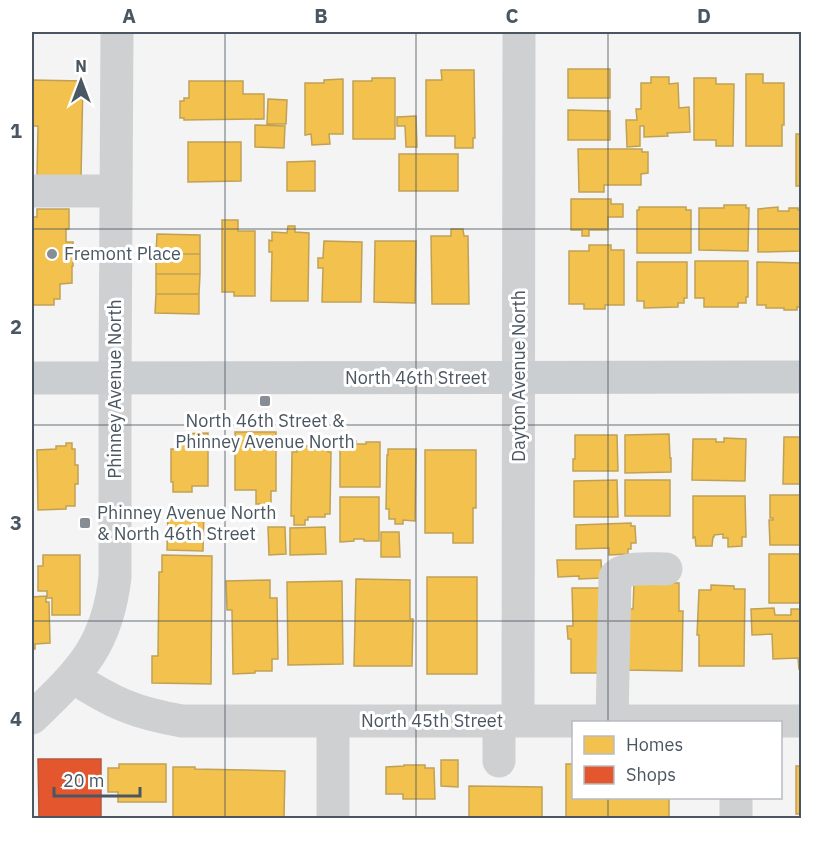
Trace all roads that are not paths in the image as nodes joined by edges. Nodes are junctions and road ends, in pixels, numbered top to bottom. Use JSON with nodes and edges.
{"nodes":[{"id":1,"x":117,"y":32,"type":"edge"},
{"id":2,"x":519,"y":32,"type":"edge"},
{"id":3,"x":32,"y":191,"type":"edge"},
{"id":4,"x":116,"y":191,"type":"junction"},
{"id":5,"x":801,"y":377,"type":"edge"},
{"id":6,"x":32,"y":378,"type":"edge"},
{"id":7,"x":519,"y":378,"type":"junction"},
{"id":8,"x":115,"y":379,"type":"junction"},
{"id":9,"x":666,"y":569,"type":"dead end"},
{"id":10,"x":73,"y":677,"type":"junction"},
{"id":11,"x":32,"y":718,"type":"edge"},
{"id":12,"x":509,"y":721,"type":"junction"},
{"id":13,"x":612,"y":721,"type":"joint"},
{"id":14,"x":782,"y":721,"type":"edge"},
{"id":15,"x":801,"y":721,"type":"edge"},
{"id":16,"x":333,"y":722,"type":"junction"},
{"id":17,"x":500,"y":761,"type":"dead end"},
{"id":18,"x":736,"y":799,"type":"edge"},
{"id":19,"x":333,"y":819,"type":"edge"},
{"id":20,"x":736,"y":819,"type":"edge"}],
"edges":[{"from":1,"to":4,"type":"street","name":"Phinney Avenue North"},
{"from":2,"to":7,"type":"street","name":"Dayton Avenue North"},
{"from":3,"to":4,"type":"street"},
{"from":4,"to":8,"type":"street","name":"Phinney Avenue North"},
{"from":5,"to":7,"type":"main road","name":"North 46th Street"},
{"from":6,"to":8,"type":"main road","name":"North 46th Street"},
{"from":7,"to":8,"type":"main road","name":"North 46th Street"},
{"from":7,"to":12,"type":"street","name":"Dayton Avenue North"},
{"from":8,"to":10,"type":"street","name":"Phinney Avenue North"},
{"from":9,"to":13,"type":"street"},
{"from":10,"to":11,"type":"street","name":"Phinney Avenue North"},
{"from":10,"to":16,"type":"street","name":"North 45th Street"},
{"from":12,"to":13,"type":"street","name":"North 45th Street"},
{"from":12,"to":16,"type":"street","name":"North 45th Street"},
{"from":12,"to":17,"type":"street","name":"Dayton Avenue North"},
{"from":14,"to":15,"type":"street","name":"North 45th Street"},
{"from":16,"to":19,"type":"street"},
{"from":18,"to":20,"type":"street"}]}
